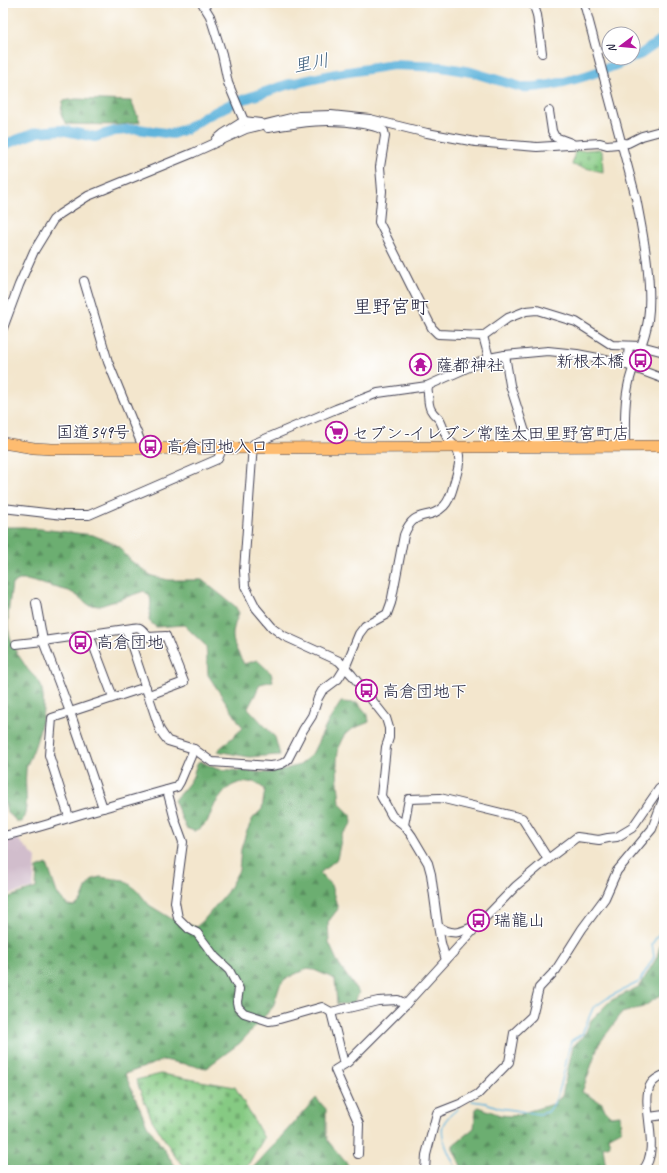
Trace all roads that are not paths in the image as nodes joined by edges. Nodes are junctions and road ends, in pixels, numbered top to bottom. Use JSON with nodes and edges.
{"nodes":[{"id":1,"x":202,"y":3,"type":"edge"},
{"id":2,"x":533,"y":3,"type":"edge"},
{"id":3,"x":584,"y":3,"type":"edge"},
{"id":4,"x":542,"y":53,"type":"dead end"},
{"id":5,"x":549,"y":111,"type":"dead end"},
{"id":6,"x":361,"y":117,"type":"junction"},
{"id":7,"x":243,"y":119,"type":"junction"},
{"id":8,"x":266,"y":123,"type":"junction"},
{"id":9,"x":379,"y":127,"type":"junction"},
{"id":10,"x":243,"y":130,"type":"junction"},
{"id":11,"x":664,"y":130,"type":"edge"},
{"id":12,"x":621,"y":143,"type":"junction"},
{"id":13,"x":575,"y":144,"type":"junction"},
{"id":14,"x":211,"y":145,"type":"junction"},
{"id":15,"x":84,"y":281,"type":"dead end"},
{"id":16,"x":3,"y":328,"type":"edge"},
{"id":17,"x":483,"y":336,"type":"junction"},
{"id":18,"x":629,"y":346,"type":"junction"},
{"id":19,"x":642,"y":346,"type":"junction"},
{"id":20,"x":664,"y":352,"type":"edge"},
{"id":21,"x":505,"y":355,"type":"junction"},
{"id":22,"x":490,"y":358,"type":"junction"},
{"id":23,"x":630,"y":367,"type":"junction"},
{"id":24,"x":664,"y":379,"type":"edge"},
{"id":25,"x":427,"y":386,"type":"junction"},
{"id":26,"x":3,"y":443,"type":"edge"},
{"id":27,"x":625,"y":446,"type":"junction"},
{"id":28,"x":664,"y":446,"type":"edge"},
{"id":29,"x":456,"y":447,"type":"junction"},
{"id":30,"x":546,"y":447,"type":"junction"},
{"id":31,"x":252,"y":448,"type":"junction"},
{"id":32,"x":141,"y":449,"type":"junction"},
{"id":33,"x":222,"y":449,"type":"junction"},
{"id":34,"x":3,"y":508,"type":"edge"},
{"id":35,"x":36,"y":603,"type":"dead end"},
{"id":36,"x":126,"y":629,"type":"junction"},
{"id":37,"x":89,"y":634,"type":"junction"},
{"id":38,"x":43,"y":640,"type":"junction"},
{"id":39,"x":16,"y":644,"type":"dead end"},
{"id":40,"x":345,"y":668,"type":"junction"},
{"id":41,"x":147,"y":691,"type":"junction"},
{"id":42,"x":112,"y":698,"type":"junction"},
{"id":43,"x":70,"y":712,"type":"junction"},
{"id":44,"x":194,"y":749,"type":"junction"},
{"id":45,"x":664,"y":786,"type":"edge"},
{"id":46,"x":167,"y":790,"type":"junction"},
{"id":47,"x":664,"y":797,"type":"edge"},
{"id":48,"x":103,"y":808,"type":"junction"},
{"id":49,"x":70,"y":817,"type":"junction"},
{"id":50,"x":404,"y":825,"type":"junction"},
{"id":51,"x":3,"y":836,"type":"edge"},
{"id":52,"x":548,"y":859,"type":"junction"},
{"id":53,"x":480,"y":923,"type":"junction"},
{"id":54,"x":438,"y":926,"type":"junction"},
{"id":55,"x":446,"y":960,"type":"junction"},
{"id":56,"x":406,"y":1004,"type":"junction"},
{"id":57,"x":331,"y":1012,"type":"junction"},
{"id":58,"x":344,"y":1064,"type":"junction"},
{"id":59,"x":664,"y":1075,"type":"edge"},
{"id":60,"x":664,"y":1115,"type":"edge"},
{"id":61,"x":649,"y":1117,"type":"junction"},
{"id":62,"x":358,"y":1154,"type":"dead end"},
{"id":63,"x":425,"y":1170,"type":"edge"},
{"id":64,"x":643,"y":1170,"type":"edge"}],
"edges":[{"from":1,"to":7,"type":"street"},
{"from":2,"to":4,"type":"street"},
{"from":3,"to":12,"type":"street"},
{"from":5,"to":13,"type":"street"},
{"from":6,"to":8,"type":"street"},
{"from":6,"to":9,"type":"street"},
{"from":6,"to":13,"type":"street"},
{"from":7,"to":8,"type":"street"},
{"from":7,"to":14,"type":"street"},
{"from":8,"to":10,"type":"street"},
{"from":9,"to":10,"type":"street"},
{"from":9,"to":17,"type":"street"},
{"from":10,"to":14,"type":"street"},
{"from":11,"to":12,"type":"street"},
{"from":12,"to":13,"type":"street"},
{"from":12,"to":19,"type":"street"},
{"from":14,"to":16,"type":"street"},
{"from":15,"to":32,"type":"street"},
{"from":17,"to":18,"type":"street"},
{"from":17,"to":22,"type":"street"},
{"from":18,"to":19,"type":"street"},
{"from":18,"to":23,"type":"street"},
{"from":19,"to":20,"type":"street"},
{"from":19,"to":23,"type":"street"},
{"from":21,"to":22,"type":"street"},
{"from":21,"to":23,"type":"street"},
{"from":21,"to":30,"type":"street"},
{"from":22,"to":25,"type":"street"},
{"from":23,"to":24,"type":"street"},
{"from":23,"to":27,"type":"street"},
{"from":25,"to":29,"type":"street"},
{"from":25,"to":31,"type":"street"},
{"from":26,"to":32,"type":"highway","name":"国道349号"},
{"from":27,"to":28,"type":"highway","name":"国道349号"},
{"from":27,"to":30,"type":"highway","name":"国道349号"},
{"from":29,"to":30,"type":"highway","name":"国道349号"},
{"from":29,"to":31,"type":"highway","name":"国道349号"},
{"from":29,"to":40,"type":"street"},
{"from":31,"to":33,"type":"highway","name":"国道349号"},
{"from":31,"to":40,"type":"street"},
{"from":32,"to":33,"type":"highway","name":"国道349号"},
{"from":33,"to":34,"type":"street"},
{"from":35,"to":38,"type":"street"},
{"from":36,"to":37,"type":"street"},
{"from":36,"to":41,"type":"street"},
{"from":36,"to":41,"type":"street"},
{"from":37,"to":38,"type":"street"},
{"from":37,"to":42,"type":"street"},
{"from":38,"to":39,"type":"street"},
{"from":38,"to":43,"type":"street"},
{"from":40,"to":44,"type":"street"},
{"from":40,"to":50,"type":"street"},
{"from":41,"to":42,"type":"street"},
{"from":41,"to":44,"type":"street"},
{"from":42,"to":43,"type":"street"},
{"from":43,"to":48,"type":"street"},
{"from":43,"to":49,"type":"street"},
{"from":44,"to":46,"type":"street"},
{"from":45,"to":52,"type":"street"},
{"from":46,"to":48,"type":"street"},
{"from":46,"to":57,"type":"street"},
{"from":47,"to":63,"type":"street"},
{"from":48,"to":49,"type":"street"},
{"from":49,"to":51,"type":"street"},
{"from":50,"to":52,"type":"street"},
{"from":50,"to":54,"type":"street"},
{"from":52,"to":53,"type":"street"},
{"from":53,"to":54,"type":"street"},
{"from":53,"to":55,"type":"street"},
{"from":54,"to":55,"type":"street"},
{"from":55,"to":56,"type":"street"},
{"from":56,"to":57,"type":"street"},
{"from":56,"to":58,"type":"street"},
{"from":57,"to":58,"type":"street"},
{"from":58,"to":62,"type":"street"},
{"from":59,"to":61,"type":"street"},
{"from":60,"to":61,"type":"street"},
{"from":61,"to":64,"type":"street"}]}
